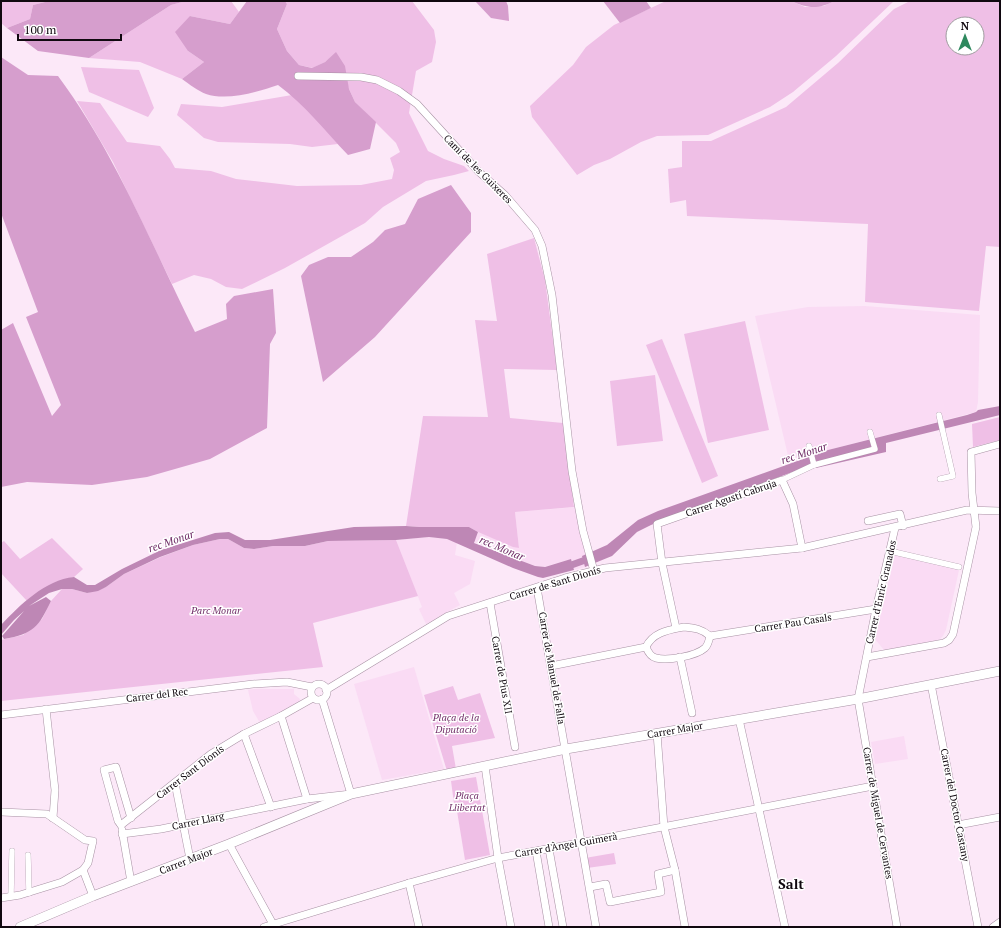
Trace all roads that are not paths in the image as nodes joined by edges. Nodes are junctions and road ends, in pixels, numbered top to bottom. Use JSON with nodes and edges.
{"nodes":[{"id":1,"x":298,"y":76,"type":"dead end"},
{"id":2,"x":939,"y":417,"type":"dead end"},
{"id":3,"x":871,"y":435,"type":"dead end"},
{"id":4,"x":1000,"y":444,"type":"edge"},
{"id":5,"x":809,"y":446,"type":"dead end"},
{"id":6,"x":814,"y":465,"type":"junction"},
{"id":7,"x":940,"y":479,"type":"dead end"},
{"id":8,"x":782,"y":480,"type":"junction"},
{"id":9,"x":975,"y":511,"type":"junction"},
{"id":10,"x":1000,"y":511,"type":"edge"},
{"id":11,"x":868,"y":521,"type":"dead end"},
{"id":12,"x":899,"y":527,"type":"junction"},
{"id":13,"x":802,"y":548,"type":"junction"},
{"id":14,"x":894,"y":552,"type":"dead end"},
{"id":15,"x":662,"y":563,"type":"junction"},
{"id":16,"x":959,"y":567,"type":"dead end"},
{"id":17,"x":593,"y":569,"type":"junction"},
{"id":18,"x":538,"y":588,"type":"junction"},
{"id":19,"x":490,"y":603,"type":"junction"},
{"id":20,"x":876,"y":609,"type":"junction"},
{"id":21,"x":676,"y":628,"type":"junction"},
{"id":22,"x":710,"y":636,"type":"junction"},
{"id":23,"x":646,"y":647,"type":"junction"},
{"id":24,"x":680,"y":657,"type":"junction"},
{"id":25,"x":867,"y":657,"type":"junction"},
{"id":26,"x":551,"y":666,"type":"junction"},
{"id":27,"x":1000,"y":671,"type":"edge"},
{"id":28,"x":931,"y":684,"type":"junction"},
{"id":29,"x":312,"y":687,"type":"junction"},
{"id":30,"x":326,"y":690,"type":"junction"},
{"id":31,"x":313,"y":698,"type":"junction"},
{"id":32,"x":322,"y":699,"type":"junction"},
{"id":33,"x":858,"y":699,"type":"junction"},
{"id":34,"x":46,"y":709,"type":"junction"},
{"id":35,"x":692,"y":713,"type":"dead end"},
{"id":36,"x":1,"y":715,"type":"edge"},
{"id":37,"x":281,"y":716,"type":"junction"},
{"id":38,"x":739,"y":719,"type":"junction"},
{"id":39,"x":244,"y":734,"type":"junction"},
{"id":40,"x":657,"y":734,"type":"junction"},
{"id":41,"x":515,"y":747,"type":"dead end"},
{"id":42,"x":566,"y":749,"type":"junction"},
{"id":43,"x":485,"y":766,"type":"junction"},
{"id":44,"x":175,"y":783,"type":"junction"},
{"id":45,"x":873,"y":786,"type":"junction"},
{"id":46,"x":351,"y":794,"type":"junction"},
{"id":47,"x":307,"y":800,"type":"junction"},
{"id":48,"x":272,"y":806,"type":"junction"},
{"id":49,"x":758,"y":809,"type":"junction"},
{"id":50,"x":1,"y":812,"type":"edge"},
{"id":51,"x":1000,"y":817,"type":"edge"},
{"id":52,"x":53,"y":818,"type":"junction"},
{"id":53,"x":131,"y":818,"type":"junction"},
{"id":54,"x":183,"y":824,"type":"junction"},
{"id":55,"x":958,"y":824,"type":"junction"},
{"id":56,"x":121,"y":825,"type":"junction"},
{"id":57,"x":664,"y":827,"type":"junction"},
{"id":58,"x":122,"y":834,"type":"junction"},
{"id":59,"x":582,"y":843,"type":"junction"},
{"id":60,"x":229,"y":844,"type":"junction"},
{"id":61,"x":549,"y":849,"type":"junction"},
{"id":62,"x":12,"y":851,"type":"dead end"},
{"id":63,"x":536,"y":851,"type":"junction"},
{"id":64,"x":28,"y":855,"type":"dead end"},
{"id":65,"x":498,"y":858,"type":"junction"},
{"id":66,"x":190,"y":859,"type":"junction"},
{"id":67,"x":83,"y":870,"type":"junction"},
{"id":68,"x":676,"y":870,"type":"junction"},
{"id":69,"x":131,"y":882,"type":"junction"},
{"id":70,"x":409,"y":882,"type":"junction"},
{"id":71,"x":590,"y":887,"type":"junction"},
{"id":72,"x":29,"y":893,"type":"junction"},
{"id":73,"x":11,"y":896,"type":"junction"},
{"id":74,"x":93,"y":896,"type":"junction"},
{"id":75,"x":1,"y":898,"type":"edge"},
{"id":76,"x":1000,"y":922,"type":"edge"},
{"id":77,"x":274,"y":925,"type":"edge"},
{"id":78,"x":20,"y":927,"type":"edge"},
{"id":79,"x":264,"y":927,"type":"edge"},
{"id":80,"x":420,"y":927,"type":"edge"},
{"id":81,"x":511,"y":927,"type":"edge"},
{"id":82,"x":549,"y":927,"type":"edge"},
{"id":83,"x":563,"y":927,"type":"edge"},
{"id":84,"x":596,"y":927,"type":"edge"},
{"id":85,"x":685,"y":927,"type":"edge"},
{"id":86,"x":785,"y":927,"type":"edge"},
{"id":87,"x":897,"y":927,"type":"edge"},
{"id":88,"x":978,"y":927,"type":"edge"},
{"id":89,"x":993,"y":927,"type":"edge"}],
"edges":[{"from":1,"to":17,"type":"street","name":"Camí de les Guixeres"},
{"from":2,"to":7,"type":"street"},
{"from":3,"to":6,"type":"street"},
{"from":4,"to":9,"type":"street"},
{"from":5,"to":6,"type":"street"},
{"from":6,"to":8,"type":"street"},
{"from":8,"to":13,"type":"street","name":"Carrer Agustí Cabruja"},
{"from":8,"to":15,"type":"street","name":"Carrer Agustí Cabruja"},
{"from":9,"to":10,"type":"street","name":"Carrer de Sant Dionís"},
{"from":9,"to":12,"type":"street","name":"Carrer de Sant Dionís"},
{"from":9,"to":25,"type":"street"},
{"from":11,"to":12,"type":"street"},
{"from":12,"to":13,"type":"street","name":"Carrer de Sant Dionís"},
{"from":12,"to":20,"type":"street","name":"Carrer d'Enric Granados"},
{"from":13,"to":15,"type":"street","name":"Carrer de Sant Dionís"},
{"from":14,"to":16,"type":"street"},
{"from":15,"to":17,"type":"street","name":"Carrer de Sant Dionís"},
{"from":15,"to":21,"type":"street"},
{"from":17,"to":18,"type":"street","name":"Carrer de Sant Dionís"},
{"from":18,"to":19,"type":"street","name":"Carrer de Sant Dionís"},
{"from":18,"to":26,"type":"street","name":"Carrer de Manuel de Falla"},
{"from":19,"to":30,"type":"street","name":"Carrer de Sant Dionís"},
{"from":19,"to":41,"type":"street","name":"Carrer de Pius XII"},
{"from":20,"to":22,"type":"street","name":"Carrer Pau Casals"},
{"from":20,"to":25,"type":"street","name":"Carrer d'Enric Granados"},
{"from":21,"to":22,"type":"street"},
{"from":21,"to":23,"type":"street"},
{"from":22,"to":24,"type":"street"},
{"from":23,"to":24,"type":"street"},
{"from":23,"to":26,"type":"street"},
{"from":24,"to":35,"type":"street"},
{"from":25,"to":33,"type":"street","name":"Carrer d'Enric Granados"},
{"from":26,"to":42,"type":"street","name":"Carrer de Manuel de Falla"},
{"from":27,"to":28,"type":"street","name":"Carrer Major"},
{"from":28,"to":33,"type":"street","name":"Carrer Major"},
{"from":28,"to":55,"type":"street","name":"Carrer del Doctor Castany"},
{"from":29,"to":30,"type":"street"},
{"from":29,"to":31,"type":"street"},
{"from":29,"to":34,"type":"street","name":"Carrer del Rec"},
{"from":30,"to":32,"type":"street"},
{"from":31,"to":32,"type":"street"},
{"from":31,"to":37,"type":"street","name":"Carrer Sant Dionís"},
{"from":32,"to":46,"type":"street"},
{"from":33,"to":38,"type":"street","name":"Carrer Major"},
{"from":33,"to":45,"type":"street","name":"Carrer de Miguel de Cervantes"},
{"from":34,"to":36,"type":"street","name":"Carrer del Rec"},
{"from":34,"to":52,"type":"street"},
{"from":37,"to":39,"type":"street","name":"Carrer Sant Dionís"},
{"from":37,"to":47,"type":"street"},
{"from":38,"to":40,"type":"street","name":"Carrer Major"},
{"from":38,"to":49,"type":"street"},
{"from":39,"to":44,"type":"street","name":"Carrer Sant Dionís"},
{"from":39,"to":48,"type":"street"},
{"from":40,"to":42,"type":"street","name":"Carrer Major"},
{"from":40,"to":57,"type":"street"},
{"from":42,"to":43,"type":"street","name":"Carrer Major"},
{"from":42,"to":59,"type":"street","name":"Carrer de Manuel de Falla"},
{"from":43,"to":46,"type":"street","name":"Carrer Major"},
{"from":43,"to":65,"type":"street"},
{"from":44,"to":53,"type":"street","name":"Carrer Sant Dionís"},
{"from":44,"to":54,"type":"street"},
{"from":45,"to":49,"type":"street","name":"Carrer d'Àngel Guimerà"},
{"from":45,"to":87,"type":"street","name":"Carrer de Miguel de Cervantes"},
{"from":46,"to":47,"type":"street","name":"Carrer Major"},
{"from":46,"to":60,"type":"street","name":"Carrer Major"},
{"from":47,"to":48,"type":"street","name":"Carrer Major"},
{"from":48,"to":54,"type":"street","name":"Carrer Llarg"},
{"from":49,"to":57,"type":"street","name":"Carrer d'Àngel Guimerà"},
{"from":49,"to":86,"type":"street"},
{"from":50,"to":52,"type":"street"},
{"from":51,"to":55,"type":"street"},
{"from":52,"to":67,"type":"street"},
{"from":53,"to":56,"type":"street","name":"Carrer Sant Dionís"},
{"from":53,"to":56,"type":"street"},
{"from":54,"to":58,"type":"street","name":"Carrer Llarg"},
{"from":54,"to":66,"type":"street"},
{"from":55,"to":88,"type":"street","name":"Carrer del Doctor Castany"},
{"from":56,"to":58,"type":"street"},
{"from":57,"to":59,"type":"street","name":"Carrer d'Àngel Guimerà"},
{"from":57,"to":68,"type":"street"},
{"from":58,"to":69,"type":"street"},
{"from":59,"to":61,"type":"street","name":"Carrer d'Àngel Guimerà"},
{"from":59,"to":71,"type":"street","name":"Carrer de Manuel de Falla"},
{"from":60,"to":66,"type":"street","name":"Carrer Major"},
{"from":60,"to":77,"type":"street"},
{"from":61,"to":63,"type":"street","name":"Carrer d'Àngel Guimerà"},
{"from":61,"to":83,"type":"street"},
{"from":62,"to":73,"type":"street"},
{"from":63,"to":65,"type":"street","name":"Carrer d'Àngel Guimerà"},
{"from":63,"to":82,"type":"street"},
{"from":64,"to":72,"type":"street"},
{"from":65,"to":70,"type":"street","name":"Carrer d'Àngel Guimerà"},
{"from":65,"to":81,"type":"street"},
{"from":66,"to":69,"type":"street","name":"Carrer Major"},
{"from":67,"to":72,"type":"street"},
{"from":67,"to":74,"type":"street"},
{"from":68,"to":71,"type":"street"},
{"from":68,"to":85,"type":"street"},
{"from":69,"to":74,"type":"street","name":"Carrer Major"},
{"from":70,"to":77,"type":"street","name":"Carrer d'Àngel Guimerà"},
{"from":70,"to":80,"type":"street"},
{"from":71,"to":84,"type":"street","name":"Carrer de Manuel de Falla"},
{"from":72,"to":73,"type":"street"},
{"from":73,"to":75,"type":"street"},
{"from":74,"to":78,"type":"street","name":"Carrer Major"},
{"from":76,"to":89,"type":"street"},
{"from":77,"to":79,"type":"street","name":"Carrer d'Àngel Guimerà"}]}
